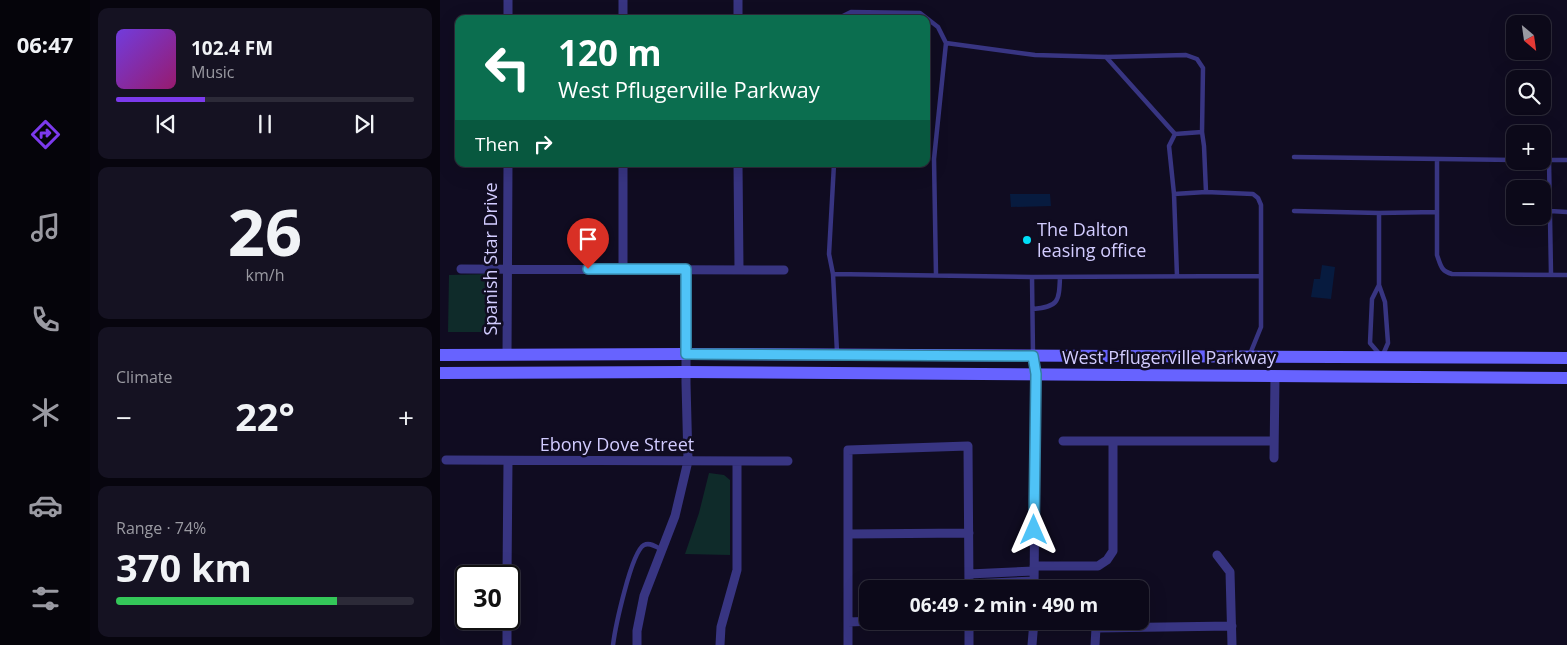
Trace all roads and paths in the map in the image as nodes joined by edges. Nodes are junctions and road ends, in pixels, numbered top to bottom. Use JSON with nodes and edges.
{"nodes":[{"id":1,"x":508,"y":0,"type":"edge"},
{"id":2,"x":622,"y":0,"type":"edge"},
{"id":3,"x":738,"y":0,"type":"edge"},
{"id":4,"x":508,"y":15,"type":"edge"},
{"id":5,"x":623,"y":15,"type":"edge"},
{"id":6,"x":738,"y":15,"type":"edge"},
{"id":7,"x":845,"y":15,"type":"edge"},
{"id":8,"x":923,"y":15,"type":"edge"},
{"id":9,"x":930,"y":21,"type":"edge"},
{"id":10,"x":946,"y":43,"type":"junction"},
{"id":11,"x":1106,"y":57,"type":"junction"},
{"id":12,"x":1202,"y":132,"type":"junction"},
{"id":13,"x":1175,"y":134,"type":"junction"},
{"id":14,"x":1294,"y":156,"type":"dead end"},
{"id":15,"x":1437,"y":158,"type":"junction"},
{"id":16,"x":1506,"y":160,"type":"edge"},
{"id":17,"x":1551,"y":160,"type":"edge"},
{"id":18,"x":1567,"y":160,"type":"edge"},
{"id":19,"x":508,"y":167,"type":"edge"},
{"id":20,"x":623,"y":167,"type":"edge"},
{"id":21,"x":738,"y":167,"type":"edge"},
{"id":22,"x":834,"y":167,"type":"edge"},
{"id":23,"x":1206,"y":192,"type":"junction"},
{"id":24,"x":1174,"y":194,"type":"junction"},
{"id":25,"x":1294,"y":211,"type":"dead end"},
{"id":26,"x":1551,"y":211,"type":"edge"},
{"id":27,"x":1437,"y":212,"type":"junction"},
{"id":28,"x":1567,"y":212,"type":"edge"},
{"id":29,"x":1379,"y":213,"type":"junction"},
{"id":30,"x":1550,"y":225,"type":"edge"},
{"id":31,"x":461,"y":269,"type":"dead end"},
{"id":32,"x":508,"y":269,"type":"junction"},
{"id":33,"x":623,"y":269,"type":"junction"},
{"id":34,"x":686,"y":269,"type":"junction"},
{"id":35,"x":739,"y":270,"type":"junction"},
{"id":36,"x":784,"y":270,"type":"dead end"},
{"id":37,"x":833,"y":274,"type":"junction"},
{"id":38,"x":1551,"y":274,"type":"junction"},
{"id":39,"x":936,"y":275,"type":"junction"},
{"id":40,"x":1567,"y":275,"type":"edge"},
{"id":41,"x":1177,"y":276,"type":"junction"},
{"id":42,"x":1261,"y":276,"type":"junction"},
{"id":43,"x":1032,"y":277,"type":"junction"},
{"id":44,"x":1060,"y":277,"type":"junction"},
{"id":45,"x":1379,"y":285,"type":"junction"},
{"id":46,"x":1033,"y":309,"type":"junction"},
{"id":47,"x":686,"y":354,"type":"junction"},
{"id":48,"x":440,"y":355,"type":"edge"},
{"id":49,"x":507,"y":355,"type":"junction"},
{"id":50,"x":837,"y":355,"type":"junction"},
{"id":51,"x":1033,"y":356,"type":"junction"},
{"id":52,"x":1249,"y":357,"type":"junction"},
{"id":53,"x":1382,"y":357,"type":"junction"},
{"id":54,"x":1567,"y":358,"type":"edge"},
{"id":55,"x":686,"y":372,"type":"junction"},
{"id":56,"x":440,"y":373,"type":"edge"},
{"id":57,"x":1036,"y":374,"type":"junction"},
{"id":58,"x":1274,"y":376,"type":"junction"},
{"id":59,"x":1382,"y":377,"type":"junction"},
{"id":60,"x":1567,"y":378,"type":"edge"},
{"id":61,"x":1063,"y":440,"type":"dead end"},
{"id":62,"x":1113,"y":441,"type":"junction"},
{"id":63,"x":1274,"y":441,"type":"junction"},
{"id":64,"x":1274,"y":458,"type":"dead end"},
{"id":65,"x":446,"y":460,"type":"dead end"},
{"id":66,"x":508,"y":461,"type":"junction"},
{"id":67,"x":688,"y":461,"type":"junction"},
{"id":68,"x":738,"y":461,"type":"junction"},
{"id":69,"x":788,"y":461,"type":"dead end"},
{"id":70,"x":969,"y":533,"type":"junction"},
{"id":71,"x":848,"y":534,"type":"junction"},
{"id":72,"x":662,"y":550,"type":"junction"},
{"id":73,"x":1217,"y":555,"type":"dead end"},
{"id":74,"x":508,"y":565,"type":"edge"},
{"id":75,"x":1034,"y":568,"type":"junction"},
{"id":76,"x":1001,"y":577,"type":"junction"},
{"id":77,"x":969,"y":580,"type":"edge"},
{"id":78,"x":982,"y":580,"type":"edge"},
{"id":79,"x":1013,"y":580,"type":"edge"},
{"id":80,"x":1034,"y":580,"type":"edge"},
{"id":81,"x":848,"y":622,"type":"junction"},
{"id":82,"x":859,"y":622,"type":"edge"},
{"id":83,"x":1232,"y":626,"type":"junction"},
{"id":84,"x":508,"y":630,"type":"edge"},
{"id":85,"x":969,"y":630,"type":"edge"},
{"id":86,"x":1033,"y":630,"type":"edge"},
{"id":87,"x":508,"y":645,"type":"edge"},
{"id":88,"x":613,"y":645,"type":"edge"},
{"id":89,"x":637,"y":645,"type":"edge"},
{"id":90,"x":720,"y":645,"type":"edge"},
{"id":91,"x":848,"y":645,"type":"edge"},
{"id":92,"x":969,"y":645,"type":"edge"},
{"id":93,"x":1032,"y":645,"type":"edge"},
{"id":94,"x":1095,"y":645,"type":"edge"},
{"id":95,"x":1232,"y":645,"type":"edge"}],
"edges":[{"from":1,"to":4,"type":"street"},
{"from":2,"to":5,"type":"street"},
{"from":3,"to":6,"type":"street"},
{"from":7,"to":8,"type":"lane"},
{"from":9,"to":10,"type":"lane"},
{"from":10,"to":11,"type":"lane"},
{"from":10,"to":39,"type":"lane"},
{"from":11,"to":12,"type":"lane"},
{"from":11,"to":13,"type":"lane"},
{"from":12,"to":13,"type":"lane"},
{"from":12,"to":23,"type":"lane"},
{"from":13,"to":24,"type":"lane"},
{"from":14,"to":15,"type":"lane"},
{"from":15,"to":16,"type":"lane"},
{"from":15,"to":27,"type":"lane"},
{"from":17,"to":18,"type":"lane"},
{"from":19,"to":32,"type":"street","name":"Spanish Star Drive"},
{"from":20,"to":33,"type":"street"},
{"from":21,"to":35,"type":"street"},
{"from":22,"to":37,"type":"lane"},
{"from":23,"to":24,"type":"lane"},
{"from":23,"to":42,"type":"lane"},
{"from":24,"to":41,"type":"lane"},
{"from":25,"to":29,"type":"lane"},
{"from":26,"to":28,"type":"lane"},
{"from":27,"to":29,"type":"lane"},
{"from":27,"to":38,"type":"lane"},
{"from":29,"to":45,"type":"lane"},
{"from":30,"to":38,"type":"lane"},
{"from":31,"to":32,"type":"street"},
{"from":32,"to":33,"type":"street"},
{"from":32,"to":49,"type":"street","name":"Spanish Star Drive"},
{"from":33,"to":34,"type":"street"},
{"from":34,"to":35,"type":"street"},
{"from":34,"to":47,"type":"street"},
{"from":35,"to":36,"type":"street"},
{"from":37,"to":39,"type":"lane"},
{"from":37,"to":50,"type":"lane"},
{"from":38,"to":40,"type":"lane"},
{"from":39,"to":43,"type":"lane"},
{"from":41,"to":42,"type":"lane"},
{"from":41,"to":44,"type":"lane"},
{"from":42,"to":52,"type":"lane"},
{"from":43,"to":44,"type":"lane"},
{"from":43,"to":46,"type":"lane"},
{"from":44,"to":46,"type":"lane"},
{"from":45,"to":53,"type":"lane"},
{"from":45,"to":53,"type":"lane"},
{"from":46,"to":51,"type":"lane"},
{"from":47,"to":49,"type":"main road","name":"West Pflugerville Parkway"},
{"from":47,"to":50,"type":"main road","name":"West Pflugerville Parkway"},
{"from":47,"to":55,"type":"street"},
{"from":48,"to":49,"type":"main road","name":"West Pflugerville Parkway"},
{"from":50,"to":51,"type":"main road","name":"West Pflugerville Parkway"},
{"from":51,"to":52,"type":"main road","name":"West Pflugerville Parkway"},
{"from":51,"to":57,"type":"street"},
{"from":52,"to":53,"type":"main road","name":"West Pflugerville Parkway"},
{"from":53,"to":54,"type":"main road","name":"West Pflugerville Parkway"},
{"from":53,"to":59,"type":"main road"},
{"from":55,"to":56,"type":"main road","name":"West Pflugerville Parkway"},
{"from":55,"to":57,"type":"main road","name":"West Pflugerville Parkway"},
{"from":55,"to":67,"type":"street"},
{"from":57,"to":58,"type":"main road","name":"West Pflugerville Parkway"},
{"from":57,"to":75,"type":"street"},
{"from":58,"to":59,"type":"main road","name":"West Pflugerville Parkway"},
{"from":58,"to":63,"type":"street"},
{"from":59,"to":60,"type":"main road","name":"West Pflugerville Parkway"},
{"from":61,"to":62,"type":"street"},
{"from":62,"to":63,"type":"street"},
{"from":62,"to":75,"type":"street"},
{"from":63,"to":64,"type":"street"},
{"from":65,"to":66,"type":"street","name":"Ebony Dove Street"},
{"from":66,"to":67,"type":"street","name":"Ebony Dove Street"},
{"from":66,"to":74,"type":"street"},
{"from":67,"to":68,"type":"street","name":"Ebony Dove Street"},
{"from":67,"to":72,"type":"street"},
{"from":68,"to":69,"type":"street","name":"Ebony Dove Street"},
{"from":68,"to":90,"type":"street"},
{"from":70,"to":71,"type":"street"},
{"from":70,"to":71,"type":"street"},
{"from":70,"to":77,"type":"street"},
{"from":71,"to":81,"type":"street"},
{"from":72,"to":88,"type":"lane"},
{"from":72,"to":89,"type":"street"},
{"from":73,"to":83,"type":"street"},
{"from":75,"to":76,"type":"street"},
{"from":75,"to":80,"type":"street"},
{"from":76,"to":78,"type":"street"},
{"from":76,"to":79,"type":"street"},
{"from":81,"to":82,"type":"street"},
{"from":81,"to":91,"type":"street"},
{"from":83,"to":94,"type":"street"},
{"from":83,"to":95,"type":"street"},
{"from":84,"to":87,"type":"street"},
{"from":85,"to":92,"type":"street"},
{"from":86,"to":93,"type":"street"}]}
